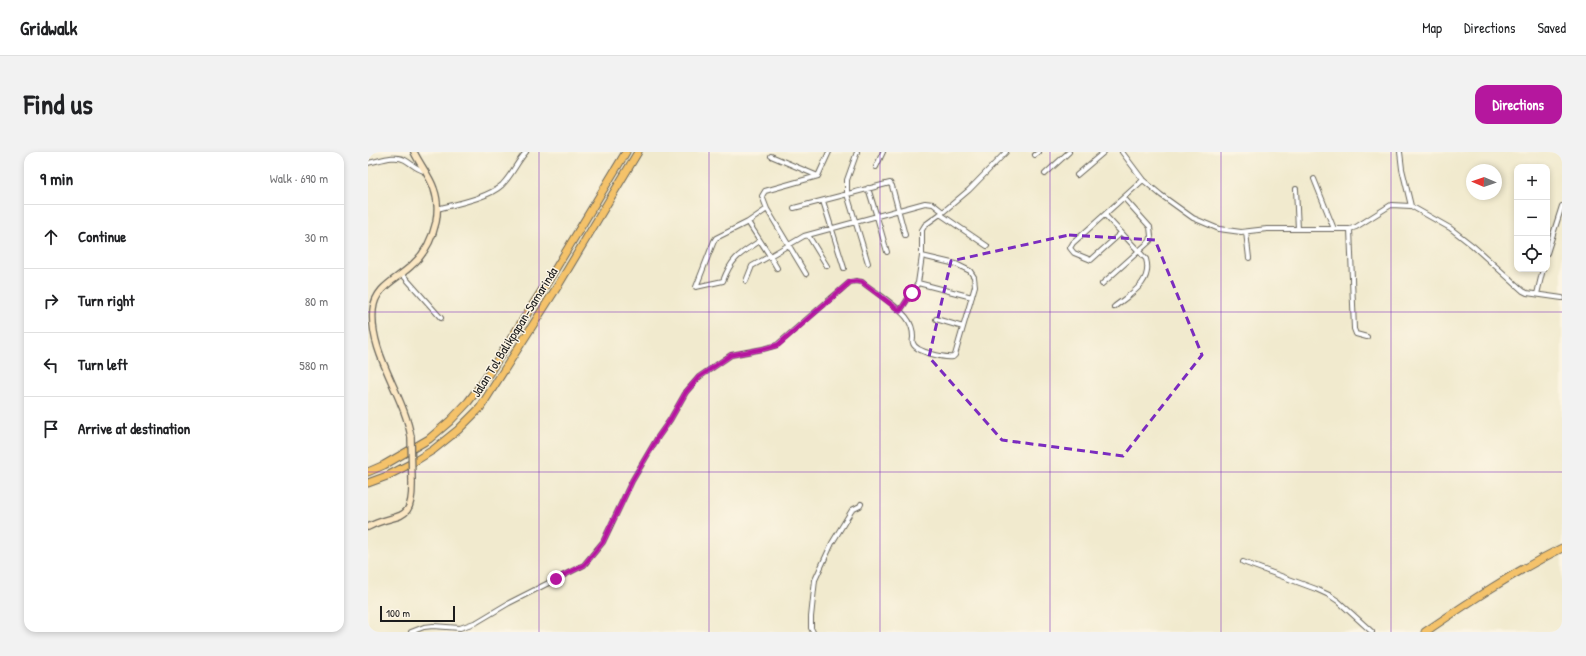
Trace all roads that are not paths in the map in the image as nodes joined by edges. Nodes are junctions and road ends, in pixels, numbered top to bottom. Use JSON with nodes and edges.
{"nodes":[{"id":1,"x":414,"y":152,"type":"edge"},
{"id":2,"x":526,"y":152,"type":"edge"},
{"id":3,"x":626,"y":152,"type":"edge"},
{"id":4,"x":638,"y":152,"type":"edge"},
{"id":5,"x":829,"y":152,"type":"edge"},
{"id":6,"x":857,"y":152,"type":"edge"},
{"id":7,"x":883,"y":152,"type":"edge"},
{"id":8,"x":1006,"y":152,"type":"edge"},
{"id":9,"x":1069,"y":152,"type":"edge"},
{"id":10,"x":1104,"y":152,"type":"edge"},
{"id":11,"x":1122,"y":152,"type":"edge"},
{"id":12,"x":1400,"y":152,"type":"edge"},
{"id":13,"x":771,"y":156,"type":"dead end"},
{"id":14,"x":368,"y":163,"type":"edge"},
{"id":15,"x":876,"y":167,"type":"dead end"},
{"id":16,"x":424,"y":171,"type":"junction"},
{"id":17,"x":1045,"y":174,"type":"dead end"},
{"id":18,"x":1077,"y":175,"type":"dead end"},
{"id":19,"x":818,"y":176,"type":"junction"},
{"id":20,"x":1314,"y":179,"type":"dead end"},
{"id":21,"x":1143,"y":180,"type":"junction"},
{"id":22,"x":868,"y":188,"type":"junction"},
{"id":23,"x":1296,"y":189,"type":"dead end"},
{"id":24,"x":847,"y":194,"type":"junction"},
{"id":25,"x":1124,"y":198,"type":"junction"},
{"id":26,"x":823,"y":201,"type":"junction"},
{"id":27,"x":1411,"y":206,"type":"junction"},
{"id":28,"x":1562,"y":206,"type":"edge"},
{"id":29,"x":794,"y":208,"type":"dead end"},
{"id":30,"x":767,"y":209,"type":"junction"},
{"id":31,"x":437,"y":210,"type":"junction"},
{"id":32,"x":899,"y":211,"type":"junction"},
{"id":33,"x":942,"y":213,"type":"junction"},
{"id":34,"x":1105,"y":215,"type":"junction"},
{"id":35,"x":878,"y":217,"type":"junction"},
{"id":36,"x":748,"y":222,"type":"junction"},
{"id":37,"x":856,"y":223,"type":"junction"},
{"id":38,"x":832,"y":229,"type":"junction"},
{"id":39,"x":1298,"y":229,"type":"junction"},
{"id":40,"x":1334,"y":229,"type":"junction"},
{"id":41,"x":1350,"y":229,"type":"junction"},
{"id":42,"x":1246,"y":232,"type":"junction"},
{"id":43,"x":1121,"y":234,"type":"junction"},
{"id":44,"x":808,"y":235,"type":"junction"},
{"id":45,"x":904,"y":235,"type":"dead end"},
{"id":46,"x":760,"y":241,"type":"junction"},
{"id":47,"x":1550,"y":244,"type":"edge"},
{"id":48,"x":790,"y":245,"type":"junction"},
{"id":49,"x":987,"y":246,"type":"dead end"},
{"id":50,"x":887,"y":252,"type":"dead end"},
{"id":51,"x":1139,"y":252,"type":"junction"},
{"id":52,"x":770,"y":256,"type":"junction"},
{"id":53,"x":922,"y":256,"type":"junction"},
{"id":54,"x":1249,"y":258,"type":"dead end"},
{"id":55,"x":868,"y":263,"type":"dead end"},
{"id":56,"x":827,"y":266,"type":"dead end"},
{"id":57,"x":777,"y":268,"type":"dead end"},
{"id":58,"x":844,"y":268,"type":"dead end"},
{"id":59,"x":1542,"y":272,"type":"edge"},
{"id":60,"x":402,"y":274,"type":"junction"},
{"id":61,"x":806,"y":274,"type":"dead end"},
{"id":62,"x":746,"y":281,"type":"dead end"},
{"id":63,"x":918,"y":283,"type":"junction"},
{"id":64,"x":1102,"y":284,"type":"dead end"},
{"id":65,"x":1537,"y":294,"type":"junction"},
{"id":66,"x":972,"y":297,"type":"junction"},
{"id":67,"x":1562,"y":298,"type":"edge"},
{"id":68,"x":1114,"y":307,"type":"dead end"},
{"id":69,"x":900,"y":311,"type":"junction"},
{"id":70,"x":441,"y":318,"type":"dead end"},
{"id":71,"x":936,"y":319,"type":"dead end"},
{"id":72,"x":962,"y":327,"type":"junction"},
{"id":73,"x":1367,"y":337,"type":"dead end"},
{"id":74,"x":368,"y":472,"type":"edge"},
{"id":75,"x":368,"y":483,"type":"edge"},
{"id":76,"x":862,"y":504,"type":"dead end"},
{"id":77,"x":368,"y":527,"type":"edge"},
{"id":78,"x":1562,"y":548,"type":"edge"},
{"id":79,"x":1242,"y":562,"type":"dead end"},
{"id":80,"x":411,"y":632,"type":"edge"},
{"id":81,"x":813,"y":632,"type":"edge"},
{"id":82,"x":1372,"y":632,"type":"edge"},
{"id":83,"x":1425,"y":632,"type":"edge"}],
"edges":[{"from":1,"to":16,"type":"street"},
{"from":2,"to":31,"type":"street"},
{"from":3,"to":74,"type":"highway","name":"Jalan Tol Balikpapan–Samarinda"},
{"from":4,"to":75,"type":"highway","name":"Jalan Tol Balikpapan–Samarinda"},
{"from":5,"to":19,"type":"street"},
{"from":6,"to":24,"type":"street"},
{"from":7,"to":15,"type":"street"},
{"from":8,"to":33,"type":"street"},
{"from":9,"to":17,"type":"street"},
{"from":10,"to":18,"type":"street"},
{"from":11,"to":21,"type":"street"},
{"from":12,"to":27,"type":"street"},
{"from":13,"to":19,"type":"street"},
{"from":14,"to":16,"type":"street"},
{"from":16,"to":31,"type":"street"},
{"from":19,"to":30,"type":"street"},
{"from":20,"to":40,"type":"street"},
{"from":21,"to":25,"type":"street"},
{"from":21,"to":42,"type":"street"},
{"from":22,"to":24,"type":"street"},
{"from":22,"to":32,"type":"street"},
{"from":22,"to":35,"type":"street"},
{"from":23,"to":39,"type":"street"},
{"from":24,"to":26,"type":"street"},
{"from":24,"to":37,"type":"street"},
{"from":25,"to":34,"type":"street"},
{"from":25,"to":51,"type":"street"},
{"from":26,"to":29,"type":"street"},
{"from":26,"to":38,"type":"street"},
{"from":27,"to":41,"type":"street"},
{"from":27,"to":65,"type":"street"},
{"from":28,"to":47,"type":"street"},
{"from":30,"to":36,"type":"street"},
{"from":30,"to":48,"type":"street"},
{"from":31,"to":60,"type":"street"},
{"from":32,"to":33,"type":"street"},
{"from":32,"to":35,"type":"street"},
{"from":32,"to":45,"type":"street"},
{"from":33,"to":49,"type":"street"},
{"from":33,"to":53,"type":"street"},
{"from":34,"to":43,"type":"street"},
{"from":34,"to":43,"type":"street"},
{"from":35,"to":37,"type":"street"},
{"from":35,"to":50,"type":"street"},
{"from":36,"to":46,"type":"street"},
{"from":36,"to":46,"type":"street"},
{"from":37,"to":38,"type":"street"},
{"from":37,"to":55,"type":"street"},
{"from":38,"to":44,"type":"street"},
{"from":38,"to":58,"type":"street"},
{"from":39,"to":40,"type":"street"},
{"from":39,"to":42,"type":"street"},
{"from":40,"to":41,"type":"street"},
{"from":41,"to":73,"type":"street"},
{"from":42,"to":54,"type":"street"},
{"from":43,"to":51,"type":"street"},
{"from":44,"to":48,"type":"street"},
{"from":44,"to":56,"type":"street"},
{"from":46,"to":52,"type":"street"},
{"from":48,"to":52,"type":"street"},
{"from":48,"to":61,"type":"street"},
{"from":51,"to":64,"type":"street"},
{"from":51,"to":68,"type":"street"},
{"from":52,"to":57,"type":"street"},
{"from":52,"to":62,"type":"street"},
{"from":53,"to":63,"type":"street"},
{"from":53,"to":66,"type":"street"},
{"from":59,"to":65,"type":"street"},
{"from":60,"to":70,"type":"street"},
{"from":60,"to":77,"type":"street","bridge":true},
{"from":63,"to":66,"type":"street"},
{"from":63,"to":69,"type":"street"},
{"from":65,"to":67,"type":"street"},
{"from":66,"to":72,"type":"street"},
{"from":69,"to":72,"type":"street"},
{"from":69,"to":80,"type":"street"},
{"from":71,"to":72,"type":"street"},
{"from":76,"to":81,"type":"street"},
{"from":78,"to":83,"type":"highway"},
{"from":79,"to":82,"type":"street"}]}
